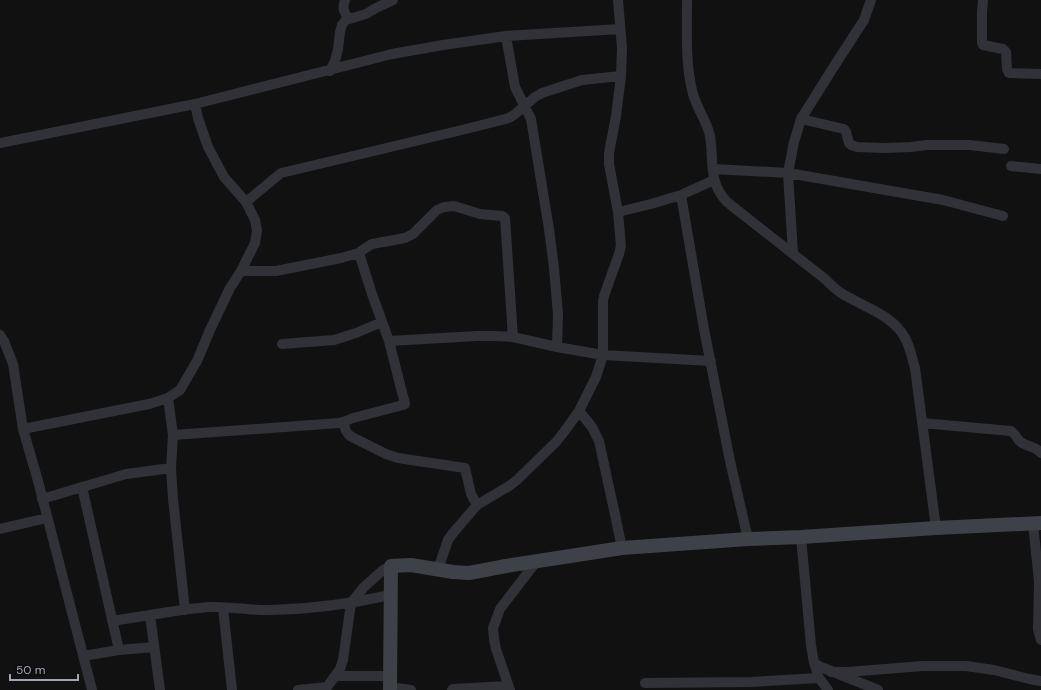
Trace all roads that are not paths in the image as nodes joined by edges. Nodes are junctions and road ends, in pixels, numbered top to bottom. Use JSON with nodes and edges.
{"nodes":[{"id":1,"x":345,"y":0,"type":"edge"},
{"id":2,"x":394,"y":0,"type":"edge"},
{"id":3,"x":618,"y":0,"type":"edge"},
{"id":4,"x":687,"y":0,"type":"edge"},
{"id":5,"x":871,"y":0,"type":"edge"},
{"id":6,"x":983,"y":0,"type":"edge"},
{"id":7,"x":349,"y":19,"type":"junction"},
{"id":8,"x":620,"y":30,"type":"junction"},
{"id":9,"x":506,"y":36,"type":"junction"},
{"id":10,"x":330,"y":70,"type":"junction"},
{"id":11,"x":1041,"y":74,"type":"edge"},
{"id":12,"x":620,"y":76,"type":"junction"},
{"id":13,"x":195,"y":104,"type":"junction"},
{"id":14,"x":525,"y":107,"type":"junction"},
{"id":15,"x":801,"y":119,"type":"junction"},
{"id":16,"x":0,"y":143,"type":"edge"},
{"id":17,"x":1004,"y":149,"type":"dead end"},
{"id":18,"x":1011,"y":166,"type":"dead end"},
{"id":19,"x":713,"y":169,"type":"junction"},
{"id":20,"x":1041,"y":169,"type":"edge"},
{"id":21,"x":788,"y":173,"type":"junction"},
{"id":22,"x":714,"y":180,"type":"junction"},
{"id":23,"x":681,"y":195,"type":"junction"},
{"id":24,"x":246,"y":202,"type":"junction"},
{"id":25,"x":618,"y":212,"type":"junction"},
{"id":26,"x":1003,"y":216,"type":"dead end"},
{"id":27,"x":359,"y":252,"type":"junction"},
{"id":28,"x":793,"y":253,"type":"junction"},
{"id":29,"x":241,"y":271,"type":"junction"},
{"id":30,"x":382,"y":322,"type":"junction"},
{"id":31,"x":0,"y":335,"type":"edge"},
{"id":32,"x":513,"y":337,"type":"junction"},
{"id":33,"x":389,"y":341,"type":"junction"},
{"id":34,"x":282,"y":344,"type":"dead end"},
{"id":35,"x":557,"y":347,"type":"junction"},
{"id":36,"x":603,"y":354,"type":"junction"},
{"id":37,"x":711,"y":361,"type":"junction"},
{"id":38,"x":168,"y":398,"type":"junction"},
{"id":39,"x":579,"y":411,"type":"junction"},
{"id":40,"x":343,"y":422,"type":"junction"},
{"id":41,"x":922,"y":423,"type":"junction"},
{"id":42,"x":23,"y":429,"type":"junction"},
{"id":43,"x":173,"y":435,"type":"junction"},
{"id":44,"x":1041,"y":453,"type":"edge"},
{"id":45,"x":170,"y":468,"type":"junction"},
{"id":46,"x":82,"y":487,"type":"junction"},
{"id":47,"x":42,"y":499,"type":"junction"},
{"id":48,"x":477,"y":505,"type":"junction"},
{"id":49,"x":47,"y":518,"type":"junction"},
{"id":50,"x":1037,"y":523,"type":"edge"},
{"id":51,"x":936,"y":528,"type":"junction"},
{"id":52,"x":0,"y":529,"type":"edge"},
{"id":53,"x":801,"y":538,"type":"junction"},
{"id":54,"x":748,"y":539,"type":"junction"},
{"id":55,"x":622,"y":548,"type":"junction"},
{"id":56,"x":536,"y":562,"type":"junction"},
{"id":57,"x":391,"y":566,"type":"junction"},
{"id":58,"x":438,"y":569,"type":"junction"},
{"id":59,"x":390,"y":595,"type":"junction"},
{"id":60,"x":351,"y":603,"type":"junction"},
{"id":61,"x":223,"y":608,"type":"junction"},
{"id":62,"x":185,"y":610,"type":"junction"},
{"id":63,"x":150,"y":616,"type":"junction"},
{"id":64,"x":112,"y":621,"type":"junction"},
{"id":65,"x":1041,"y":640,"type":"edge"},
{"id":66,"x":154,"y":647,"type":"junction"},
{"id":67,"x":120,"y":650,"type":"junction"},
{"id":68,"x":82,"y":656,"type":"junction"},
{"id":69,"x":814,"y":663,"type":"junction"},
{"id":70,"x":831,"y":672,"type":"junction"},
{"id":71,"x":336,"y":676,"type":"junction"},
{"id":72,"x":819,"y":678,"type":"junction"},
{"id":73,"x":1041,"y":681,"type":"edge"},
{"id":74,"x":645,"y":683,"type":"dead end"},
{"id":75,"x":390,"y":684,"type":"edge"},
{"id":76,"x":751,"y":686,"type":"edge"},
{"id":77,"x":509,"y":688,"type":"edge"},
{"id":78,"x":326,"y":689,"type":"edge"},
{"id":79,"x":92,"y":690,"type":"edge"},
{"id":80,"x":160,"y":690,"type":"edge"},
{"id":81,"x":232,"y":690,"type":"edge"},
{"id":82,"x":298,"y":690,"type":"edge"},
{"id":83,"x":411,"y":690,"type":"edge"},
{"id":84,"x":452,"y":690,"type":"edge"},
{"id":85,"x":828,"y":690,"type":"edge"},
{"id":86,"x":878,"y":690,"type":"edge"}],
"edges":[{"from":1,"to":7,"type":"street"},
{"from":2,"to":7,"type":"street"},
{"from":3,"to":8,"type":"street"},
{"from":4,"to":19,"type":"street"},
{"from":5,"to":15,"type":"street"},
{"from":6,"to":11,"type":"street"},
{"from":7,"to":10,"type":"street"},
{"from":8,"to":9,"type":"street"},
{"from":8,"to":12,"type":"street"},
{"from":9,"to":10,"type":"street"},
{"from":9,"to":14,"type":"street"},
{"from":10,"to":13,"type":"street"},
{"from":12,"to":14,"type":"street"},
{"from":12,"to":25,"type":"street"},
{"from":13,"to":16,"type":"street"},
{"from":13,"to":24,"type":"street"},
{"from":14,"to":24,"type":"street"},
{"from":14,"to":35,"type":"street"},
{"from":15,"to":17,"type":"street"},
{"from":15,"to":21,"type":"street"},
{"from":18,"to":20,"type":"street"},
{"from":19,"to":21,"type":"street"},
{"from":19,"to":22,"type":"street"},
{"from":21,"to":26,"type":"street"},
{"from":21,"to":28,"type":"street"},
{"from":22,"to":23,"type":"street"},
{"from":22,"to":28,"type":"street"},
{"from":23,"to":25,"type":"street"},
{"from":23,"to":37,"type":"street"},
{"from":24,"to":29,"type":"street"},
{"from":25,"to":36,"type":"street"},
{"from":27,"to":29,"type":"street"},
{"from":27,"to":30,"type":"street"},
{"from":27,"to":32,"type":"street"},
{"from":28,"to":41,"type":"street"},
{"from":29,"to":38,"type":"street"},
{"from":30,"to":33,"type":"street"},
{"from":30,"to":34,"type":"street"},
{"from":31,"to":42,"type":"street"},
{"from":32,"to":33,"type":"street"},
{"from":32,"to":35,"type":"street"},
{"from":33,"to":40,"type":"street"},
{"from":35,"to":36,"type":"street"},
{"from":36,"to":37,"type":"street"},
{"from":36,"to":39,"type":"street"},
{"from":37,"to":54,"type":"street"},
{"from":38,"to":42,"type":"street"},
{"from":38,"to":43,"type":"street"},
{"from":39,"to":48,"type":"street"},
{"from":39,"to":55,"type":"street"},
{"from":40,"to":43,"type":"street"},
{"from":40,"to":48,"type":"street"},
{"from":41,"to":44,"type":"street"},
{"from":41,"to":51,"type":"street"},
{"from":42,"to":47,"type":"street"},
{"from":43,"to":45,"type":"street"},
{"from":45,"to":46,"type":"street"},
{"from":45,"to":62,"type":"street"},
{"from":46,"to":47,"type":"street"},
{"from":46,"to":64,"type":"street"},
{"from":47,"to":49,"type":"street"},
{"from":48,"to":58,"type":"street"},
{"from":49,"to":52,"type":"street"},
{"from":49,"to":68,"type":"street"},
{"from":50,"to":51,"type":"street"},
{"from":50,"to":65,"type":"street"},
{"from":51,"to":53,"type":"street"},
{"from":53,"to":54,"type":"street"},
{"from":53,"to":69,"type":"street"},
{"from":54,"to":55,"type":"street"},
{"from":55,"to":56,"type":"street"},
{"from":56,"to":58,"type":"street"},
{"from":56,"to":77,"type":"street"},
{"from":57,"to":58,"type":"street"},
{"from":57,"to":59,"type":"street"},
{"from":57,"to":60,"type":"street"},
{"from":59,"to":60,"type":"street"},
{"from":59,"to":75,"type":"street"},
{"from":60,"to":61,"type":"street"},
{"from":60,"to":71,"type":"street"},
{"from":61,"to":62,"type":"street"},
{"from":61,"to":81,"type":"street"},
{"from":62,"to":63,"type":"street"},
{"from":63,"to":64,"type":"street"},
{"from":63,"to":66,"type":"street"},
{"from":64,"to":67,"type":"street"},
{"from":66,"to":67,"type":"street"},
{"from":66,"to":80,"type":"street"},
{"from":67,"to":68,"type":"street"},
{"from":68,"to":79,"type":"street"},
{"from":69,"to":70,"type":"street"},
{"from":69,"to":72,"type":"street"},
{"from":70,"to":73,"type":"street"},
{"from":70,"to":86,"type":"street"},
{"from":71,"to":75,"type":"street"},
{"from":71,"to":78,"type":"street"},
{"from":72,"to":76,"type":"street"},
{"from":72,"to":85,"type":"street"},
{"from":74,"to":76,"type":"street"},
{"from":75,"to":83,"type":"street"},
{"from":77,"to":84,"type":"street"},
{"from":78,"to":82,"type":"street"}]}
